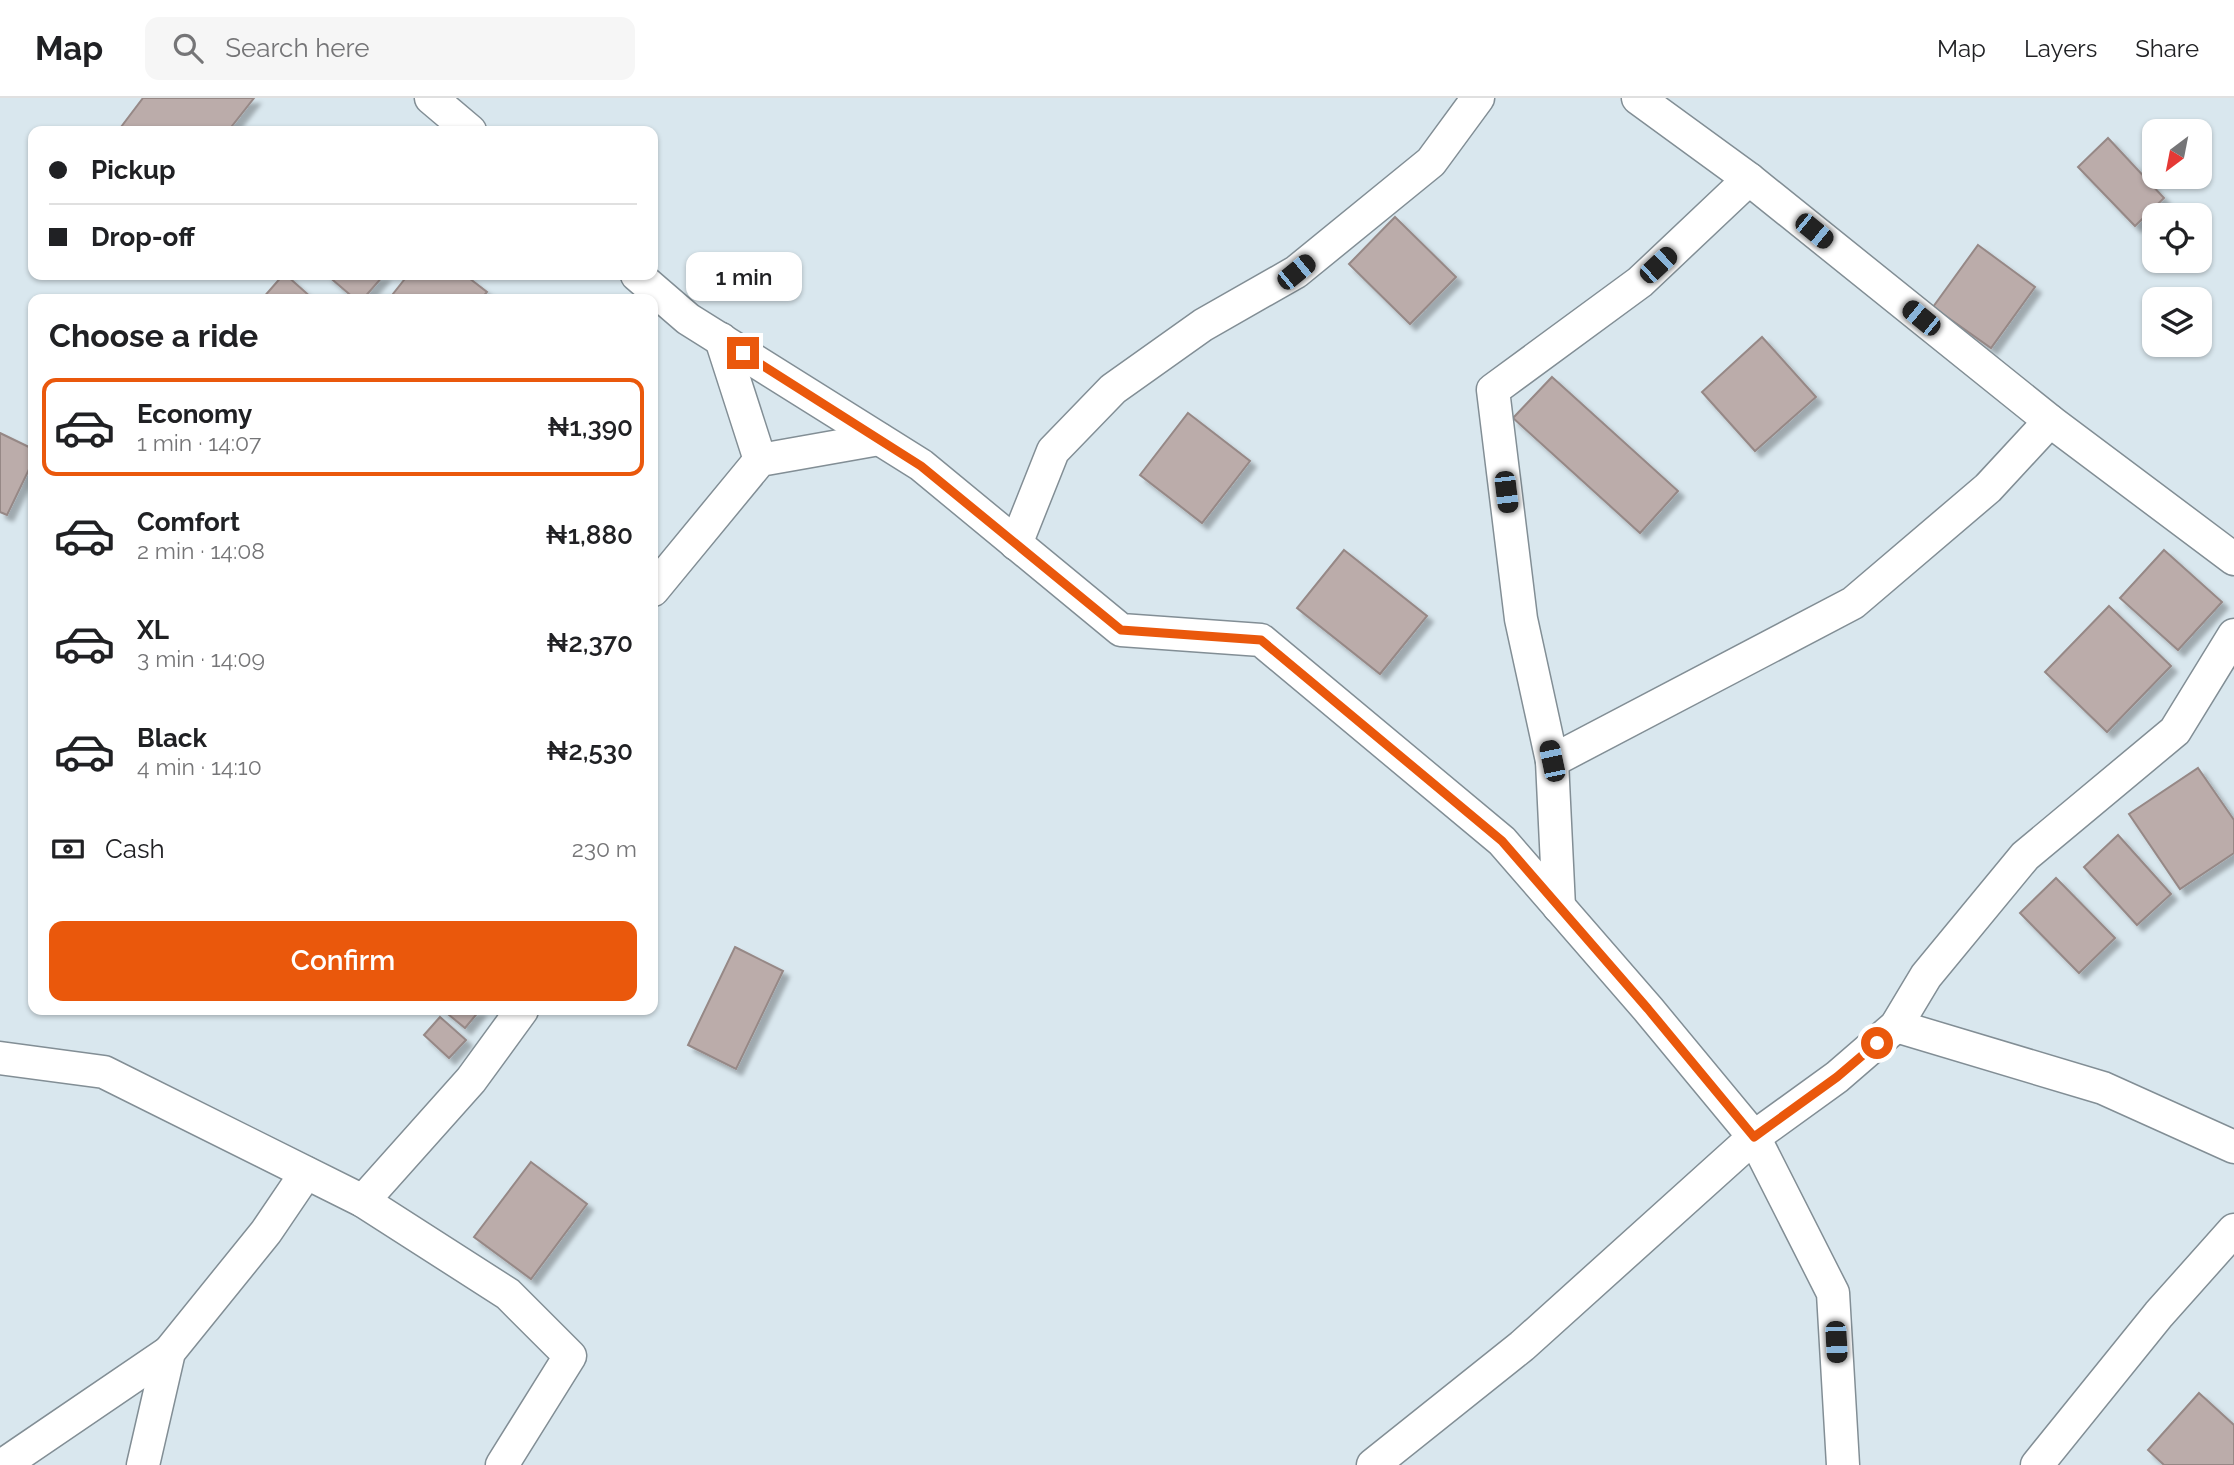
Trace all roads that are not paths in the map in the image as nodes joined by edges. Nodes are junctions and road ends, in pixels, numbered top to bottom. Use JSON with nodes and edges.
{"nodes":[{"id":1,"x":431,"y":98,"type":"edge"},
{"id":2,"x":1478,"y":98,"type":"edge"},
{"id":3,"x":1638,"y":98,"type":"edge"},
{"id":4,"x":464,"y":126,"type":"edge"},
{"id":5,"x":1749,"y":179,"type":"junction"},
{"id":6,"x":643,"y":280,"type":"edge"},
{"id":7,"x":721,"y":339,"type":"junction"},
{"id":8,"x":2050,"y":421,"type":"junction"},
{"id":9,"x":879,"y":439,"type":"junction"},
{"id":10,"x":760,"y":460,"type":"junction"},
{"id":11,"x":1016,"y":544,"type":"junction"},
{"id":12,"x":2234,"y":559,"type":"edge"},
{"id":13,"x":658,"y":584,"type":"edge"},
{"id":14,"x":2234,"y":635,"type":"edge"},
{"id":15,"x":1552,"y":761,"type":"junction"},
{"id":16,"x":1559,"y":907,"type":"junction"},
{"id":17,"x":518,"y":1015,"type":"edge"},
{"id":18,"x":1896,"y":1026,"type":"junction"},
{"id":19,"x":0,"y":1058,"type":"edge"},
{"id":20,"x":1754,"y":1137,"type":"junction"},
{"id":21,"x":2234,"y":1147,"type":"edge"},
{"id":22,"x":306,"y":1173,"type":"junction"},
{"id":23,"x":363,"y":1201,"type":"junction"},
{"id":24,"x":2234,"y":1230,"type":"edge"},
{"id":25,"x":169,"y":1352,"type":"junction"},
{"id":26,"x":2,"y":1465,"type":"edge"},
{"id":27,"x":143,"y":1465,"type":"edge"},
{"id":28,"x":502,"y":1465,"type":"edge"},
{"id":29,"x":1373,"y":1465,"type":"edge"},
{"id":30,"x":1843,"y":1465,"type":"edge"},
{"id":31,"x":2037,"y":1465,"type":"edge"}],
"edges":[{"from":1,"to":4,"type":"street"},
{"from":2,"to":11,"type":"street"},
{"from":3,"to":5,"type":"street"},
{"from":5,"to":8,"type":"street"},
{"from":5,"to":15,"type":"street"},
{"from":6,"to":7,"type":"street"},
{"from":7,"to":9,"type":"street"},
{"from":7,"to":10,"type":"street"},
{"from":8,"to":12,"type":"street"},
{"from":8,"to":15,"type":"street"},
{"from":9,"to":10,"type":"street"},
{"from":9,"to":11,"type":"street"},
{"from":10,"to":13,"type":"street"},
{"from":11,"to":16,"type":"street"},
{"from":14,"to":18,"type":"street"},
{"from":15,"to":16,"type":"street"},
{"from":16,"to":20,"type":"street"},
{"from":17,"to":23,"type":"street"},
{"from":18,"to":20,"type":"street"},
{"from":18,"to":21,"type":"street"},
{"from":19,"to":22,"type":"street"},
{"from":20,"to":29,"type":"street"},
{"from":20,"to":30,"type":"street"},
{"from":22,"to":23,"type":"street"},
{"from":22,"to":25,"type":"street"},
{"from":23,"to":28,"type":"street"},
{"from":24,"to":31,"type":"street"},
{"from":25,"to":26,"type":"street"},
{"from":25,"to":27,"type":"street"}]}
